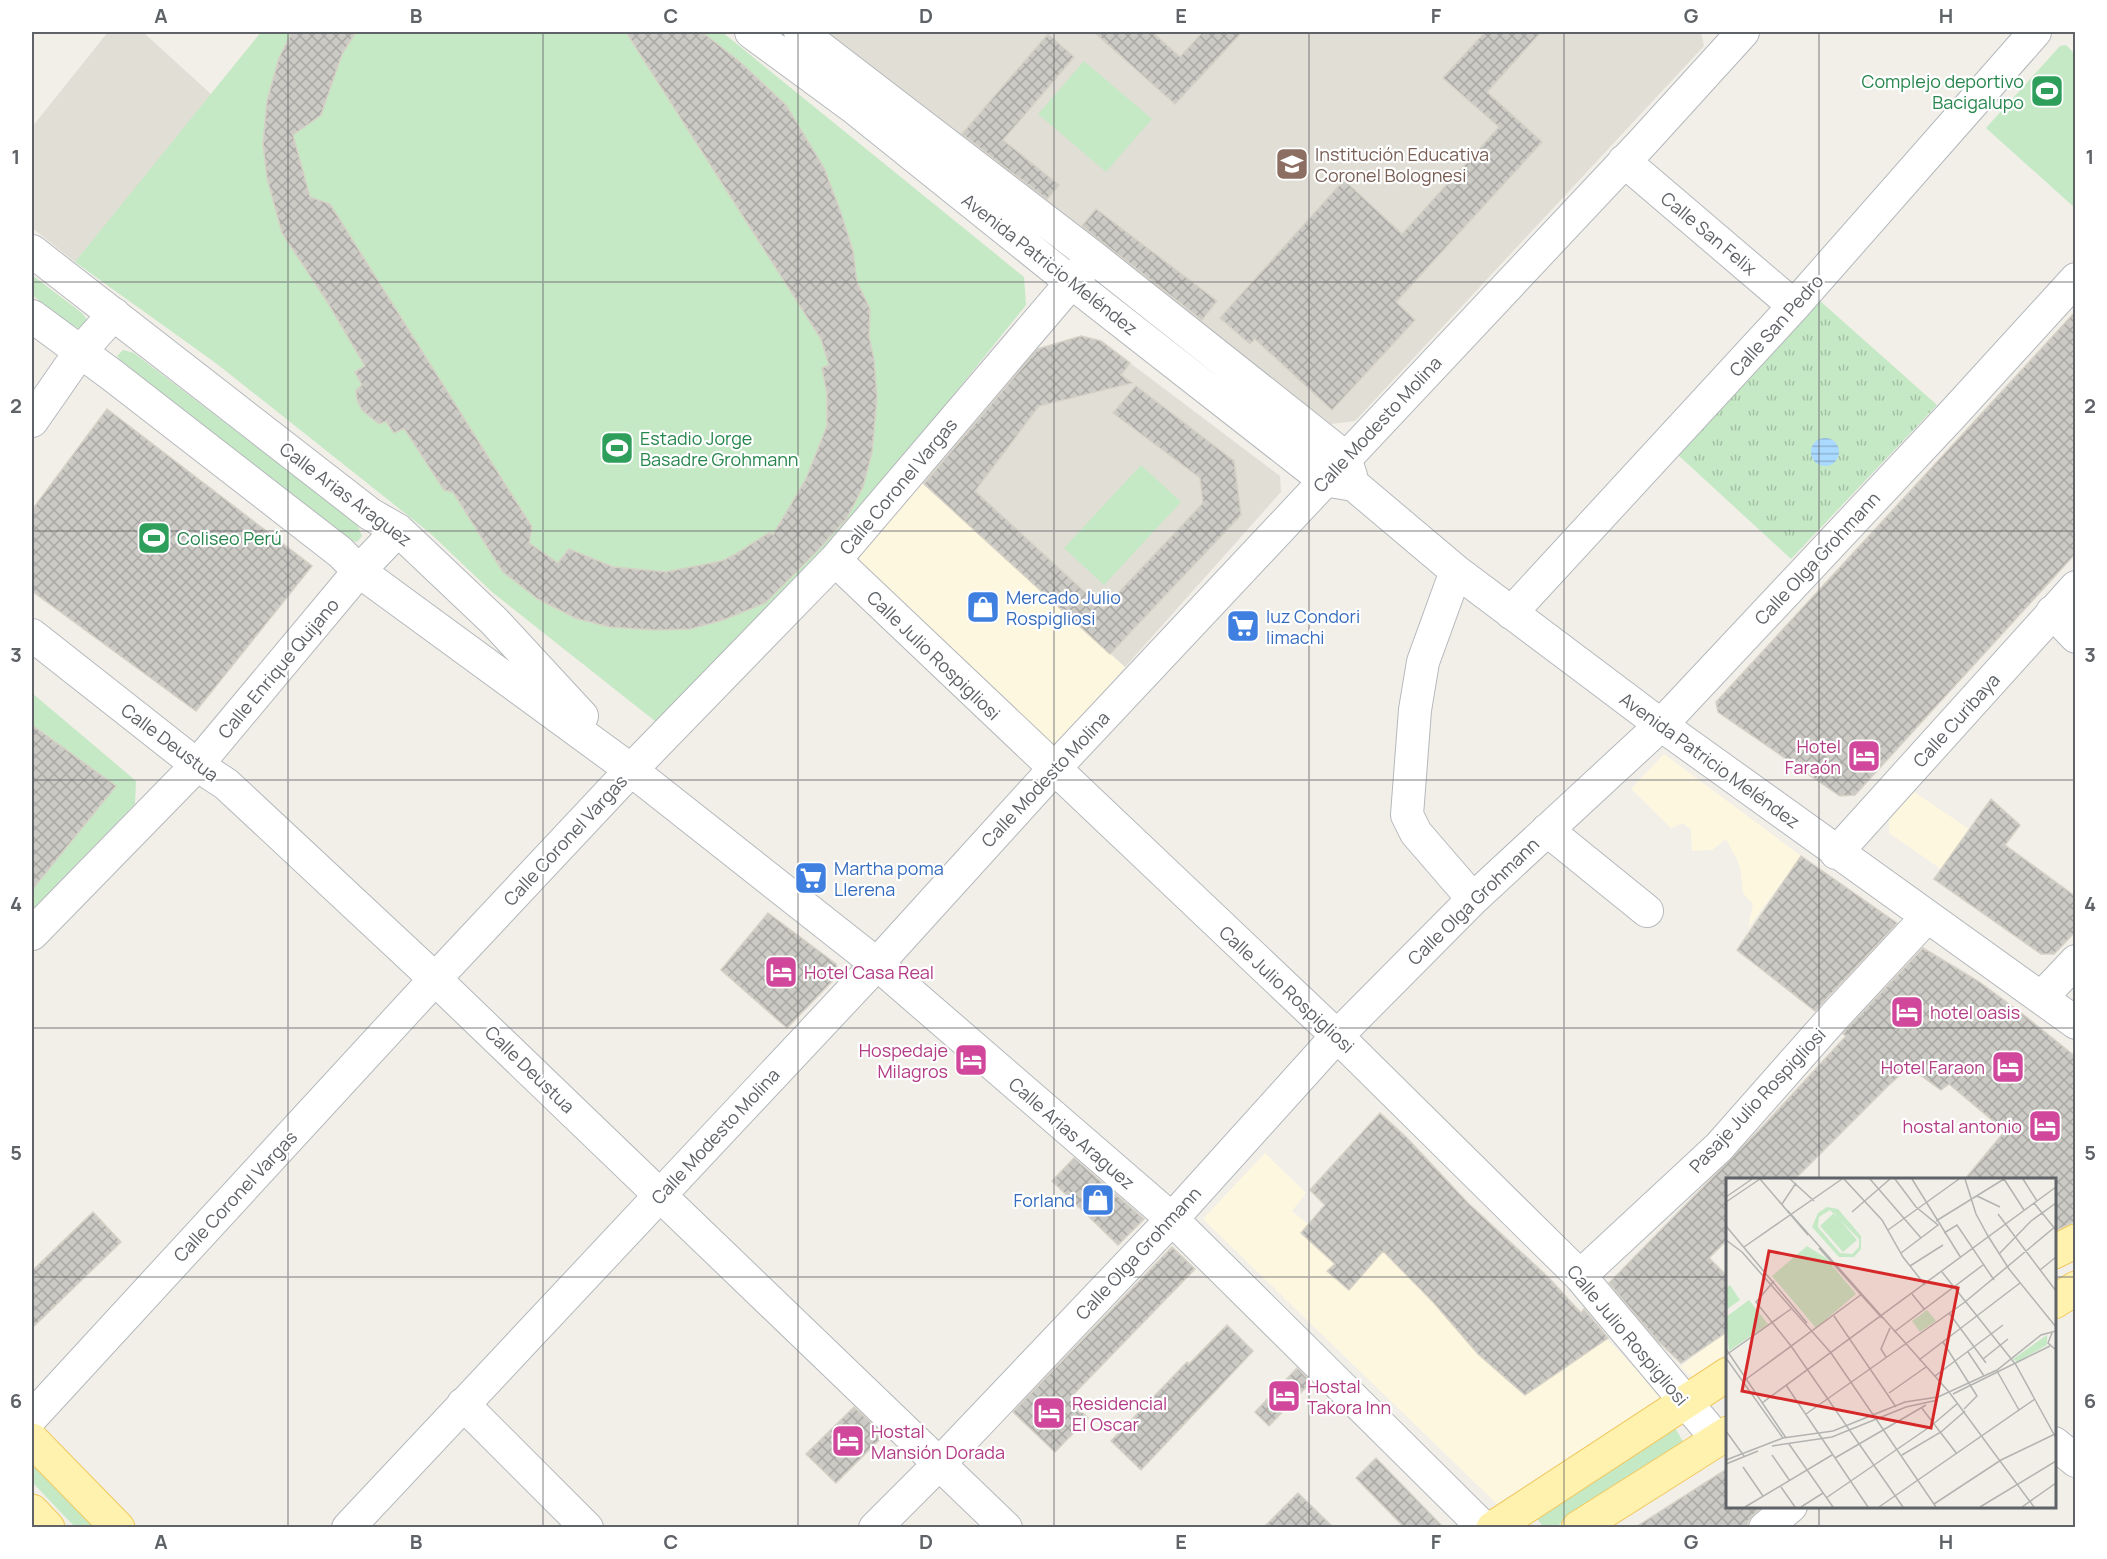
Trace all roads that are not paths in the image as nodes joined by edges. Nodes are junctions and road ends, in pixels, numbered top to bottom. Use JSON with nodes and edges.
{"nodes":[{"id":1,"x":752,"y":32,"type":"edge"},
{"id":2,"x":800,"y":32,"type":"edge"},
{"id":3,"x":1742,"y":32,"type":"edge"},
{"id":4,"x":2035,"y":32,"type":"edge"},
{"id":5,"x":1624,"y":161,"type":"junction"},
{"id":6,"x":1029,"y":207,"type":"junction"},
{"id":7,"x":1007,"y":231,"type":"junction"},
{"id":8,"x":32,"y":251,"type":"edge"},
{"id":9,"x":1093,"y":257,"type":"junction"},
{"id":10,"x":1071,"y":282,"type":"junction"},
{"id":11,"x":2072,"y":291,"type":"edge"},
{"id":12,"x":1794,"y":306,"type":"junction"},
{"id":13,"x":114,"y":314,"type":"junction"},
{"id":14,"x":32,"y":316,"type":"edge"},
{"id":15,"x":80,"y":352,"type":"junction"},
{"id":16,"x":32,"y":421,"type":"edge"},
{"id":17,"x":1341,"y":474,"type":"junction"},
{"id":18,"x":398,"y":530,"type":"junction"},
{"id":19,"x":835,"y":560,"type":"junction"},
{"id":20,"x":358,"y":571,"type":"junction"},
{"id":21,"x":1456,"y":571,"type":"junction"},
{"id":22,"x":2076,"y":586,"type":"edge"},
{"id":23,"x":2052,"y":612,"type":"junction"},
{"id":24,"x":1511,"y":613,"type":"junction"},
{"id":25,"x":32,"y":635,"type":"edge"},
{"id":26,"x":2076,"y":638,"type":"edge"},
{"id":27,"x":1661,"y":725,"type":"junction"},
{"id":28,"x":197,"y":765,"type":"junction"},
{"id":29,"x":1054,"y":769,"type":"junction"},
{"id":30,"x":631,"y":770,"type":"junction"},
{"id":31,"x":1547,"y":830,"type":"junction"},
{"id":32,"x":1836,"y":853,"type":"junction"},
{"id":33,"x":1473,"y":899,"type":"junction"},
{"id":34,"x":1647,"y":911,"type":"dead end"},
{"id":35,"x":1927,"y":917,"type":"junction"},
{"id":36,"x":32,"y":934,"type":"edge"},
{"id":37,"x":2076,"y":961,"type":"edge"},
{"id":38,"x":877,"y":964,"type":"junction"},
{"id":39,"x":435,"y":978,"type":"junction"},
{"id":40,"x":2041,"y":998,"type":"junction"},
{"id":41,"x":2076,"y":1023,"type":"edge"},
{"id":42,"x":1337,"y":1036,"type":"junction"},
{"id":43,"x":660,"y":1194,"type":"junction"},
{"id":44,"x":1172,"y":1219,"type":"junction"},
{"id":45,"x":2076,"y":1241,"type":"edge"},
{"id":46,"x":2056,"y":1251,"type":"edge"},
{"id":47,"x":1580,"y":1276,"type":"junction"},
{"id":48,"x":2076,"y":1288,"type":"edge"},
{"id":49,"x":2056,"y":1301,"type":"edge"},
{"id":50,"x":1726,"y":1375,"type":"edge"},
{"id":51,"x":1686,"y":1402,"type":"junction"},
{"id":52,"x":463,"y":1404,"type":"junction"},
{"id":53,"x":32,"y":1417,"type":"edge"},
{"id":54,"x":1722,"y":1436,"type":"edge"},
{"id":55,"x":32,"y":1440,"type":"edge"},
{"id":56,"x":2056,"y":1444,"type":"edge"},
{"id":57,"x":2076,"y":1461,"type":"edge"},
{"id":58,"x":939,"y":1464,"type":"junction"},
{"id":59,"x":1789,"y":1508,"type":"edge"},
{"id":60,"x":32,"y":1511,"type":"edge"},
{"id":61,"x":48,"y":1527,"type":"edge"},
{"id":62,"x":118,"y":1527,"type":"edge"},
{"id":63,"x":348,"y":1527,"type":"edge"},
{"id":64,"x":587,"y":1527,"type":"edge"},
{"id":65,"x":875,"y":1527,"type":"edge"},
{"id":66,"x":1006,"y":1527,"type":"edge"},
{"id":67,"x":1484,"y":1527,"type":"edge"},
{"id":68,"x":1492,"y":1527,"type":"edge"},
{"id":69,"x":1578,"y":1527,"type":"edge"},
{"id":70,"x":1765,"y":1527,"type":"edge"}],
"edges":[{"from":1,"to":7,"type":"street","name":"Avenida Patricio Meléndez"},
{"from":2,"to":6,"type":"street","name":"Avenida Patricio Meléndez"},
{"from":3,"to":5,"type":"street","name":"Calle Modesto Molina"},
{"from":4,"to":12,"type":"street","name":"Calle San Pedro"},
{"from":5,"to":12,"type":"street","name":"Calle San Felix"},
{"from":5,"to":17,"type":"street","name":"Calle Modesto Molina"},
{"from":6,"to":7,"type":"street"},
{"from":6,"to":9,"type":"street","name":"Avenida Patricio Meléndez"},
{"from":7,"to":10,"type":"street","name":"Avenida Patricio Meléndez"},
{"from":8,"to":13,"type":"street","name":"Calle Arias Araguez"},
{"from":9,"to":10,"type":"street","name":"Calle Coronel Vargas"},
{"from":9,"to":17,"type":"street","name":"Avenida Patricio Meléndez"},
{"from":10,"to":17,"type":"street","name":"Avenida Patricio Meléndez"},
{"from":10,"to":19,"type":"street","name":"Calle Coronel Vargas"},
{"from":11,"to":27,"type":"street","name":"Calle Olga Grohmann"},
{"from":12,"to":24,"type":"street","name":"Calle San Pedro"},
{"from":13,"to":15,"type":"street"},
{"from":13,"to":18,"type":"street","name":"Calle Arias Araguez"},
{"from":14,"to":15,"type":"street","name":"Calle Arias Araguez"},
{"from":15,"to":16,"type":"street"},
{"from":15,"to":20,"type":"street","name":"Calle Arias Araguez"},
{"from":17,"to":21,"type":"street","name":"Avenida Patricio Meléndez"},
{"from":17,"to":29,"type":"street","name":"Calle Modesto Molina"},
{"from":18,"to":20,"type":"street","name":"Calle Enrique Quijano"},
{"from":18,"to":30,"type":"street","name":"Calle Arias Araguez"},
{"from":19,"to":29,"type":"street","name":"Calle Julio Rospigliosi"},
{"from":19,"to":30,"type":"street","name":"Calle Coronel Vargas"},
{"from":20,"to":28,"type":"street","name":"Calle Enrique Quijano"},
{"from":20,"to":30,"type":"street","name":"Calle Arias Araguez"},
{"from":21,"to":24,"type":"street","name":"Avenida Patricio Meléndez"},
{"from":21,"to":33,"type":"street"},
{"from":22,"to":23,"type":"street","name":"Calle Curibaya"},
{"from":23,"to":26,"type":"street"},
{"from":23,"to":32,"type":"street","name":"Calle Curibaya"},
{"from":24,"to":27,"type":"street","name":"Avenida Patricio Meléndez"},
{"from":25,"to":28,"type":"street","name":"Calle Deustua"},
{"from":27,"to":31,"type":"street","name":"Calle Olga Grohmann"},
{"from":27,"to":32,"type":"street","name":"Avenida Patricio Meléndez"},
{"from":28,"to":36,"type":"street","name":"Calle Enrique Quijano"},
{"from":28,"to":39,"type":"street","name":"Calle Deustua"},
{"from":29,"to":38,"type":"street","name":"Calle Modesto Molina"},
{"from":29,"to":42,"type":"street","name":"Calle Julio Rospigliosi"},
{"from":30,"to":38,"type":"street","name":"Calle Arias Araguez"},
{"from":30,"to":39,"type":"street","name":"Calle Coronel Vargas"},
{"from":31,"to":33,"type":"street","name":"Calle Olga Grohmann"},
{"from":31,"to":34,"type":"street"},
{"from":32,"to":35,"type":"street","name":"Avenida Patricio Meléndez"},
{"from":33,"to":42,"type":"street","name":"Calle Olga Grohmann"},
{"from":35,"to":40,"type":"street","name":"Avenida Patricio Meléndez"},
{"from":35,"to":47,"type":"street","name":"Pasaje Julio Rospigliosi"},
{"from":37,"to":40,"type":"street"},
{"from":38,"to":43,"type":"street","name":"Calle Modesto Molina"},
{"from":38,"to":44,"type":"street","name":"Calle Arias Araguez"},
{"from":39,"to":43,"type":"street","name":"Calle Deustua"},
{"from":39,"to":53,"type":"street","name":"Calle Coronel Vargas"},
{"from":40,"to":41,"type":"street","name":"Avenida Patricio Meléndez"},
{"from":42,"to":44,"type":"street","name":"Calle Olga Grohmann"},
{"from":42,"to":47,"type":"street","name":"Calle Julio Rospigliosi"},
{"from":43,"to":52,"type":"street","name":"Calle Modesto Molina"},
{"from":43,"to":58,"type":"street","name":"Calle Deustua"},
{"from":44,"to":58,"type":"street","name":"Calle Olga Grohmann"},
{"from":44,"to":67,"type":"street","name":"Calle Arias Araguez"},
{"from":45,"to":46,"type":"main road"},
{"from":47,"to":51,"type":"street","name":"Calle Julio Rospigliosi"},
{"from":48,"to":49,"type":"main road"},
{"from":50,"to":51,"type":"main road"},
{"from":51,"to":54,"type":"street","name":"Calle Julio Rospigliosi"},
{"from":51,"to":68,"type":"main road"},
{"from":52,"to":63,"type":"street","name":"Calle Modesto Molina"},
{"from":52,"to":64,"type":"street"},
{"from":54,"to":69,"type":"main road"},
{"from":55,"to":62,"type":"main road"},
{"from":56,"to":57,"type":"street"},
{"from":58,"to":65,"type":"street","name":"Calle Olga Grohmann"},
{"from":58,"to":66,"type":"street","name":"Calle Deustua"},
{"from":59,"to":70,"type":"street"},
{"from":60,"to":61,"type":"main road"}]}
